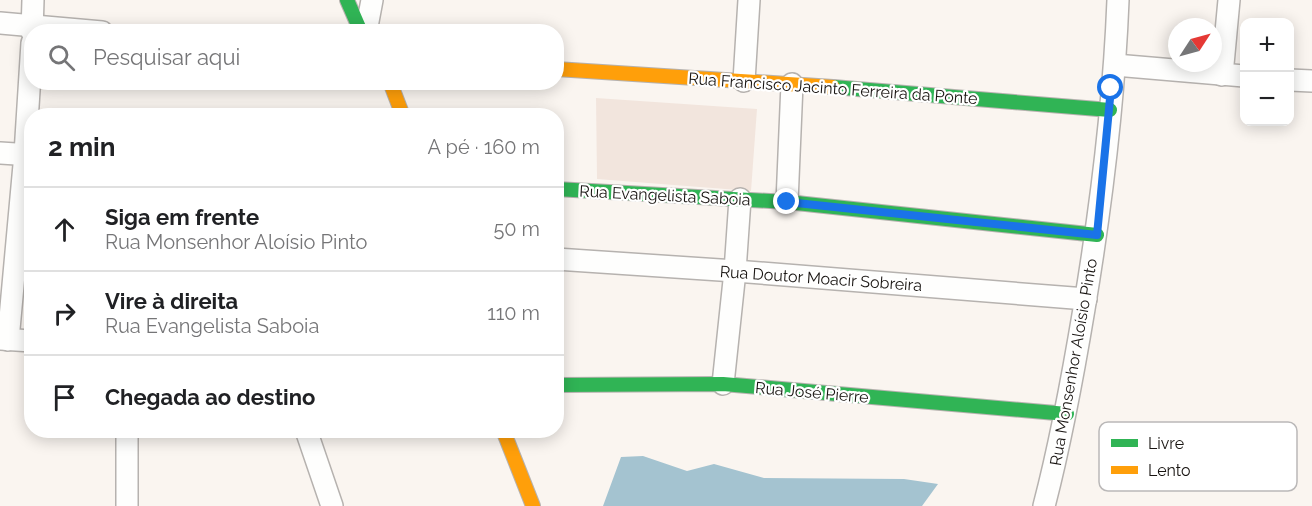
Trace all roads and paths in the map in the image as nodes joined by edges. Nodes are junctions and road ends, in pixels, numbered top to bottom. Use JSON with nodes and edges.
{"nodes":[{"id":1,"x":33,"y":0,"type":"edge"},
{"id":2,"x":346,"y":0,"type":"edge"},
{"id":3,"x":372,"y":0,"type":"edge"},
{"id":4,"x":749,"y":0,"type":"edge"},
{"id":5,"x":1118,"y":0,"type":"edge"},
{"id":6,"x":1229,"y":0,"type":"edge"},
{"id":7,"x":0,"y":23,"type":"edge"},
{"id":8,"x":32,"y":24,"type":"edge"},
{"id":9,"x":357,"y":24,"type":"edge"},
{"id":10,"x":368,"y":24,"type":"edge"},
{"id":11,"x":24,"y":30,"type":"edge"},
{"id":12,"x":1115,"y":65,"type":"junction"},
{"id":13,"x":564,"y":70,"type":"edge"},
{"id":14,"x":1222,"y":75,"type":"junction"},
{"id":15,"x":1240,"y":76,"type":"edge"},
{"id":16,"x":1294,"y":80,"type":"edge"},
{"id":17,"x":744,"y":81,"type":"junction"},
{"id":18,"x":1312,"y":81,"type":"edge"},
{"id":19,"x":792,"y":84,"type":"junction"},
{"id":20,"x":30,"y":90,"type":"edge"},
{"id":21,"x":393,"y":90,"type":"edge"},
{"id":22,"x":30,"y":108,"type":"edge"},
{"id":23,"x":400,"y":108,"type":"edge"},
{"id":24,"x":1110,"y":110,"type":"junction"},
{"id":25,"x":0,"y":153,"type":"edge"},
{"id":26,"x":24,"y":155,"type":"edge"},
{"id":27,"x":24,"y":186,"type":"edge"},
{"id":28,"x":564,"y":189,"type":"edge"},
{"id":29,"x":740,"y":199,"type":"junction"},
{"id":30,"x":787,"y":202,"type":"junction"},
{"id":31,"x":1097,"y":235,"type":"junction"},
{"id":32,"x":564,"y":260,"type":"edge"},
{"id":33,"x":735,"y":271,"type":"junction"},
{"id":34,"x":1086,"y":298,"type":"junction"},
{"id":35,"x":4,"y":339,"type":"edge"},
{"id":36,"x":24,"y":340,"type":"edge"},
{"id":37,"x":723,"y":384,"type":"junction"},
{"id":38,"x":564,"y":385,"type":"edge"},
{"id":39,"x":1066,"y":414,"type":"junction"},
{"id":40,"x":127,"y":438,"type":"edge"},
{"id":41,"x":309,"y":438,"type":"edge"},
{"id":42,"x":505,"y":438,"type":"edge"},
{"id":43,"x":127,"y":506,"type":"edge"},
{"id":44,"x":332,"y":506,"type":"edge"},
{"id":45,"x":533,"y":506,"type":"edge"},
{"id":46,"x":1044,"y":506,"type":"edge"}],
"edges":[{"from":1,"to":8,"type":"street"},
{"from":2,"to":9,"type":"street"},
{"from":3,"to":10,"type":"street"},
{"from":4,"to":17,"type":"street"},
{"from":5,"to":12,"type":"street"},
{"from":6,"to":14,"type":"street"},
{"from":7,"to":11,"type":"street"},
{"from":12,"to":14,"type":"street"},
{"from":12,"to":24,"type":"street","name":"Rua Monsenhor Aloísio Pinto"},
{"from":13,"to":17,"type":"street","name":"Rua Francisco Jacinto Ferreira da Ponte"},
{"from":14,"to":15,"type":"street"},
{"from":16,"to":18,"type":"street"},
{"from":17,"to":19,"type":"street","name":"Rua Francisco Jacinto Ferreira da Ponte"},
{"from":19,"to":24,"type":"street","name":"Rua Francisco Jacinto Ferreira da Ponte"},
{"from":19,"to":30,"type":"street"},
{"from":20,"to":22,"type":"street"},
{"from":21,"to":23,"type":"street"},
{"from":24,"to":31,"type":"street","name":"Rua Monsenhor Aloísio Pinto"},
{"from":25,"to":26,"type":"street"},
{"from":27,"to":35,"type":"street"},
{"from":28,"to":29,"type":"street","name":"Rua Evangelista Saboia"},
{"from":29,"to":30,"type":"street","name":"Rua Evangelista Saboia"},
{"from":29,"to":33,"type":"street"},
{"from":30,"to":31,"type":"street","name":"Rua Evangelista Saboia"},
{"from":31,"to":34,"type":"street","name":"Rua Monsenhor Aloísio Pinto"},
{"from":32,"to":33,"type":"street","name":"Rua Doutor Moacir Sobreira"},
{"from":33,"to":34,"type":"street","name":"Rua Doutor Moacir Sobreira"},
{"from":33,"to":37,"type":"street"},
{"from":34,"to":39,"type":"street","name":"Rua Monsenhor Aloísio Pinto"},
{"from":35,"to":36,"type":"street"},
{"from":37,"to":38,"type":"street","name":"Rua José Pierre"},
{"from":37,"to":39,"type":"street","name":"Rua José Pierre"},
{"from":39,"to":46,"type":"street","name":"Rua Monsenhor Aloísio Pinto"},
{"from":40,"to":43,"type":"street"},
{"from":41,"to":44,"type":"street"},
{"from":42,"to":45,"type":"street"}]}
